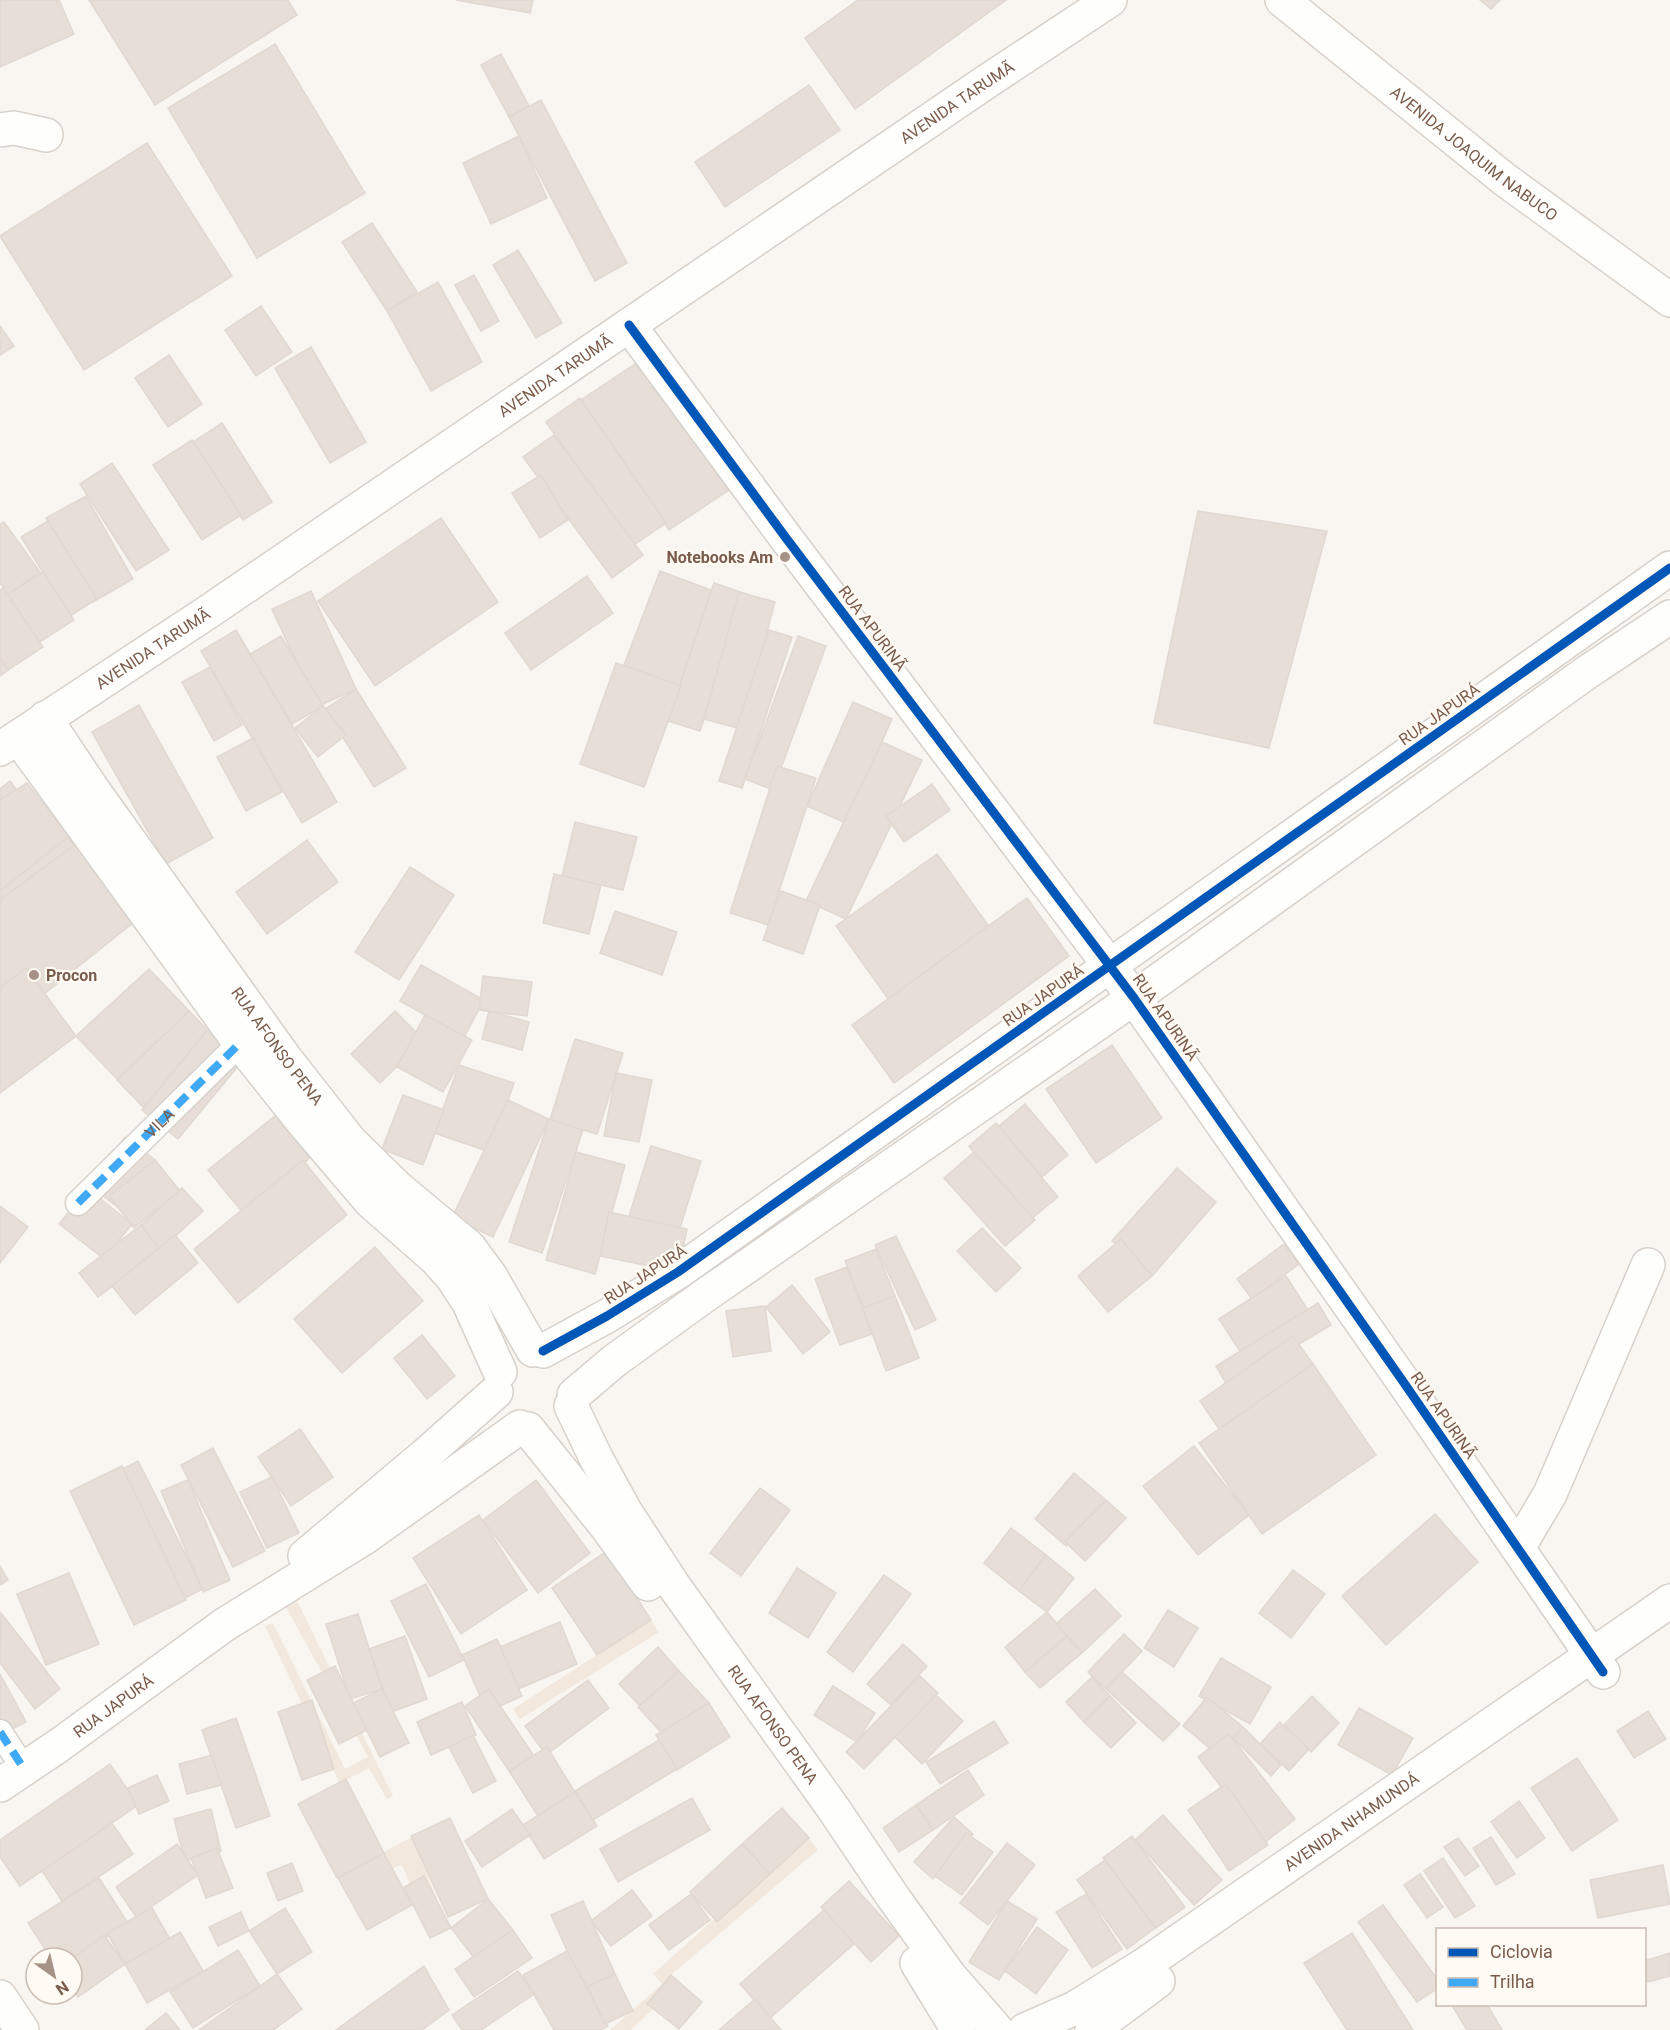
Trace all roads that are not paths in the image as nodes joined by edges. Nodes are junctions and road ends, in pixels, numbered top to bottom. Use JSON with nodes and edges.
{"nodes":[{"id":1,"x":1110,"y":0,"type":"edge"},
{"id":2,"x":1282,"y":0,"type":"edge"},
{"id":3,"x":0,"y":130,"type":"edge"},
{"id":4,"x":46,"y":135,"type":"dead end"},
{"id":5,"x":1670,"y":300,"type":"edge"},
{"id":6,"x":629,"y":325,"type":"junction"},
{"id":7,"x":1670,"y":568,"type":"edge"},
{"id":8,"x":1670,"y":617,"type":"edge"},
{"id":9,"x":45,"y":718,"type":"junction"},
{"id":10,"x":9,"y":743,"type":"edge"},
{"id":11,"x":1110,"y":966,"type":"junction"},
{"id":12,"x":1134,"y":998,"type":"junction"},
{"id":13,"x":240,"y":1044,"type":"junction"},
{"id":14,"x":340,"y":1148,"type":"junction"},
{"id":15,"x":78,"y":1203,"type":"dead end"},
{"id":16,"x":1648,"y":1265,"type":"dead end"},
{"id":17,"x":538,"y":1350,"type":"junction"},
{"id":18,"x":498,"y":1382,"type":"junction"},
{"id":19,"x":573,"y":1400,"type":"junction"},
{"id":20,"x":524,"y":1428,"type":"junction"},
{"id":21,"x":1518,"y":1548,"type":"junction"},
{"id":22,"x":1670,"y":1601,"type":"edge"},
{"id":23,"x":224,"y":1625,"type":"junction"},
{"id":24,"x":1670,"y":1626,"type":"edge"},
{"id":25,"x":1598,"y":1664,"type":"junction"},
{"id":26,"x":0,"y":1732,"type":"edge"},
{"id":27,"x":12,"y":1777,"type":"edge"},
{"id":28,"x":885,"y":1902,"type":"junction"},
{"id":29,"x":0,"y":1997,"type":"edge"},
{"id":30,"x":22,"y":2030,"type":"edge"},
{"id":31,"x":958,"y":2030,"type":"edge"},
{"id":32,"x":997,"y":2030,"type":"edge"},
{"id":33,"x":1025,"y":2030,"type":"edge"},
{"id":34,"x":1092,"y":2030,"type":"edge"}],
"edges":[{"from":1,"to":6,"type":"street","name":"AVENIDA TARUMÃ"},
{"from":2,"to":5,"type":"street","name":"AVENIDA JOAQUIM NABUCO"},
{"from":3,"to":4,"type":"street"},
{"from":6,"to":9,"type":"street","name":"AVENIDA TARUMÃ"},
{"from":6,"to":11,"type":"street","name":"RUA APURINÃ"},
{"from":7,"to":11,"type":"street","name":"RUA JAPURÁ"},
{"from":8,"to":12,"type":"street"},
{"from":9,"to":10,"type":"street","name":"AVENIDA TARUMÃ"},
{"from":9,"to":14,"type":"street","name":"RUA AFONSO PENA"},
{"from":10,"to":13,"type":"street","name":"RUA AFONSO PENA"},
{"from":11,"to":12,"type":"street","name":"RUA APURINÃ"},
{"from":11,"to":17,"type":"street","name":"RUA JAPURÁ"},
{"from":12,"to":19,"type":"street"},
{"from":12,"to":21,"type":"street","name":"RUA APURINÃ"},
{"from":13,"to":14,"type":"street","name":"RUA AFONSO PENA"},
{"from":13,"to":15,"type":"street","name":"VILA"},
{"from":14,"to":17,"type":"street","name":"RUA AFONSO PENA"},
{"from":14,"to":18,"type":"street","name":"RUA AFONSO PENA"},
{"from":16,"to":21,"type":"street"},
{"from":17,"to":18,"type":"street"},
{"from":17,"to":19,"type":"street"},
{"from":18,"to":20,"type":"street"},
{"from":18,"to":23,"type":"street","name":"RUA JAPURÁ"},
{"from":19,"to":20,"type":"street"},
{"from":19,"to":28,"type":"street","name":"RUA AFONSO PENA"},
{"from":20,"to":23,"type":"street","name":"RUA JAPURÁ"},
{"from":20,"to":28,"type":"street","name":"RUA AFONSO PENA"},
{"from":21,"to":25,"type":"street","name":"RUA APURINÃ"},
{"from":22,"to":25,"type":"street","name":"AVENIDA NHAMUNDÁ"},
{"from":23,"to":27,"type":"street","name":"RUA JAPURÁ"},
{"from":24,"to":25,"type":"street","name":"AVENIDA NHAMUNDÁ"},
{"from":25,"to":33,"type":"street","name":"AVENIDA NHAMUNDÁ"},
{"from":25,"to":34,"type":"street","name":"AVENIDA NHAMUNDÁ"},
{"from":26,"to":27,"type":"street"},
{"from":28,"to":31,"type":"street","name":"RUA AFONSO PENA"},
{"from":28,"to":32,"type":"street","name":"RUA AFONSO PENA"},
{"from":29,"to":30,"type":"street"}]}
